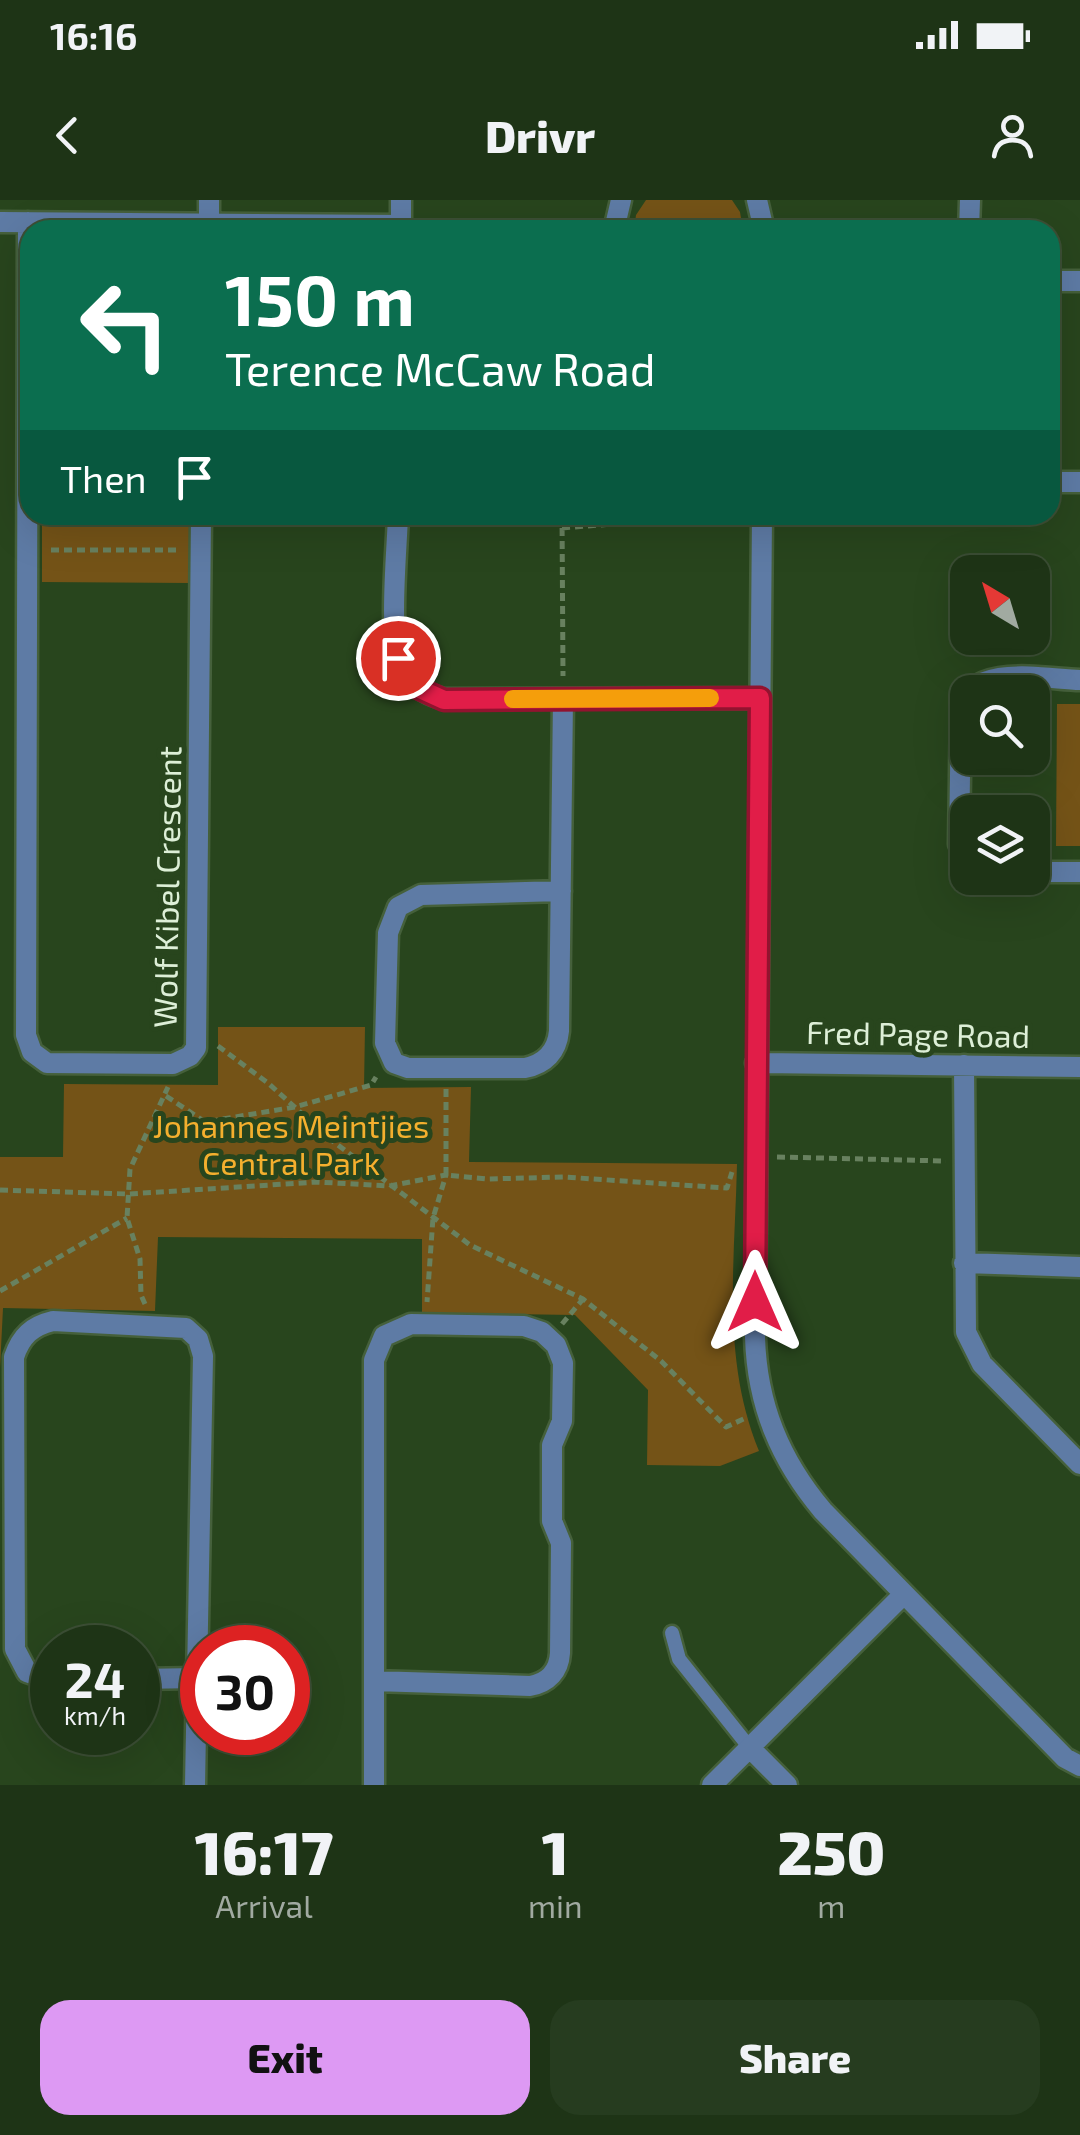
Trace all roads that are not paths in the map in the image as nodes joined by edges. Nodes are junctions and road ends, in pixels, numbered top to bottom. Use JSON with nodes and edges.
{"nodes":[{"id":1,"x":29,"y":525,"type":"edge"},
{"id":2,"x":201,"y":525,"type":"edge"},
{"id":3,"x":398,"y":525,"type":"edge"},
{"id":4,"x":762,"y":525,"type":"edge"},
{"id":5,"x":1080,"y":680,"type":"edge"},
{"id":6,"x":760,"y":698,"type":"junction"},
{"id":7,"x":563,"y":699,"type":"junction"},
{"id":8,"x":960,"y":795,"type":"edge"},
{"id":9,"x":1050,"y":872,"type":"edge"},
{"id":10,"x":1080,"y":872,"type":"edge"},
{"id":11,"x":561,"y":891,"type":"junction"},
{"id":12,"x":756,"y":1063,"type":"junction"},
{"id":13,"x":964,"y":1065,"type":"junction"},
{"id":14,"x":1080,"y":1067,"type":"edge"},
{"id":15,"x":964,"y":1262,"type":"junction"},
{"id":16,"x":1080,"y":1267,"type":"edge"},
{"id":17,"x":1080,"y":1464,"type":"edge"},
{"id":18,"x":904,"y":1594,"type":"junction"},
{"id":19,"x":198,"y":1625,"type":"edge"},
{"id":20,"x":672,"y":1633,"type":"dead end"},
{"id":21,"x":30,"y":1673,"type":"edge"},
{"id":22,"x":374,"y":1682,"type":"junction"},
{"id":23,"x":750,"y":1748,"type":"junction"},
{"id":24,"x":196,"y":1755,"type":"edge"},
{"id":25,"x":1080,"y":1766,"type":"edge"},
{"id":26,"x":195,"y":1785,"type":"edge"},
{"id":27,"x":374,"y":1785,"type":"edge"},
{"id":28,"x":712,"y":1785,"type":"edge"},
{"id":29,"x":787,"y":1785,"type":"edge"}],
"edges":[{"from":1,"to":2,"type":"street","name":"Wolf Kibel Crescent"},
{"from":3,"to":7,"type":"street"},
{"from":4,"to":6,"type":"street"},
{"from":5,"to":8,"type":"street"},
{"from":6,"to":7,"type":"street"},
{"from":6,"to":12,"type":"street"},
{"from":7,"to":11,"type":"street"},
{"from":9,"to":10,"type":"street"},
{"from":11,"to":11,"type":"street"},
{"from":12,"to":13,"type":"street","name":"Fred Page Road"},
{"from":12,"to":18,"type":"street"},
{"from":13,"to":14,"type":"street","name":"Fred Page Road"},
{"from":13,"to":15,"type":"street"},
{"from":15,"to":16,"type":"street"},
{"from":15,"to":17,"type":"street"},
{"from":18,"to":23,"type":"street"},
{"from":18,"to":25,"type":"street"},
{"from":19,"to":21,"type":"street"},
{"from":20,"to":23,"type":"lane"},
{"from":22,"to":22,"type":"street"},
{"from":22,"to":27,"type":"street"},
{"from":23,"to":28,"type":"street"},
{"from":23,"to":29,"type":"street"},
{"from":24,"to":26,"type":"street"}]}
